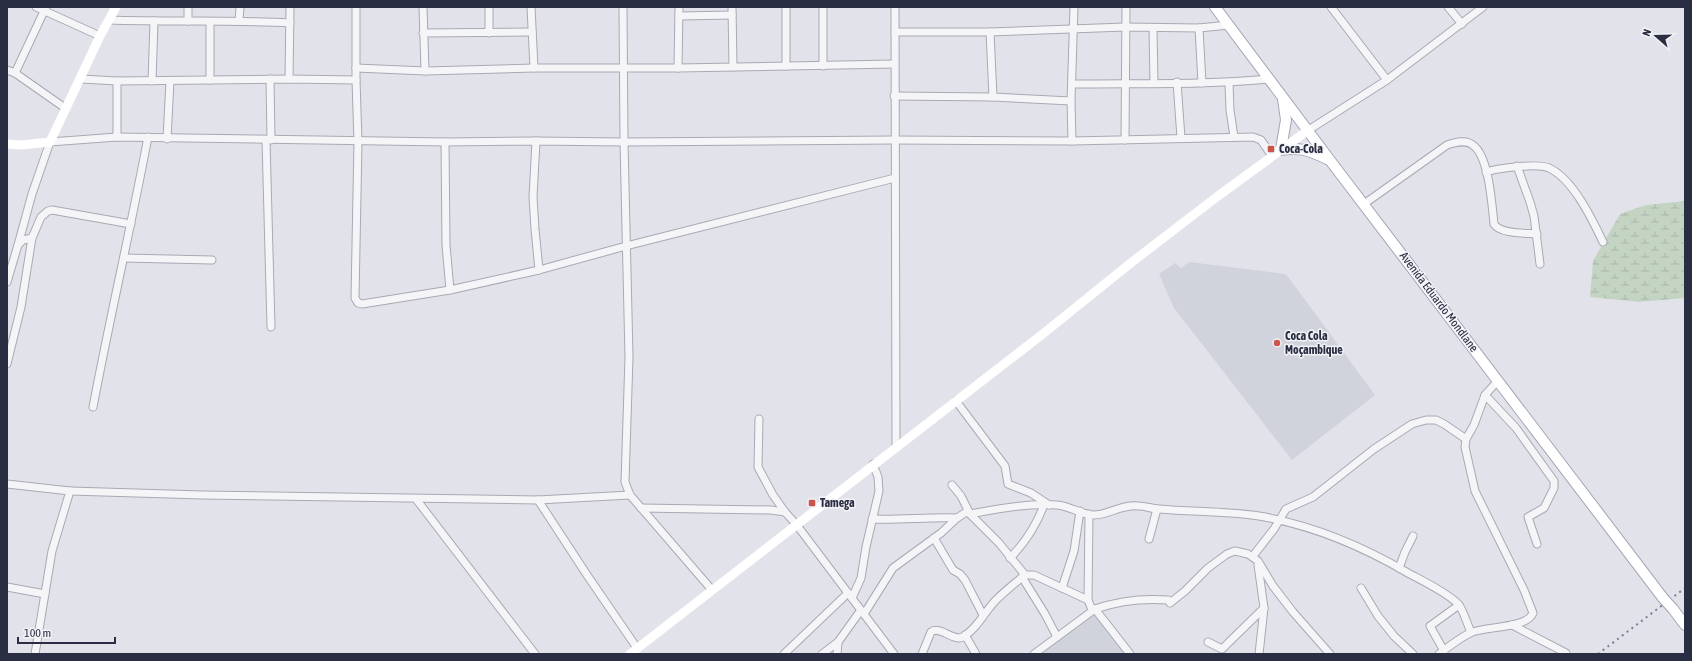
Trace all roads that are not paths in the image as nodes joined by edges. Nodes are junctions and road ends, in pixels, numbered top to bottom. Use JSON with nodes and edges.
{"nodes":[{"id":1,"x":36,"y":7,"type":"edge"},
{"id":2,"x":116,"y":7,"type":"edge"},
{"id":3,"x":188,"y":7,"type":"edge"},
{"id":4,"x":240,"y":7,"type":"edge"},
{"id":5,"x":290,"y":7,"type":"edge"},
{"id":6,"x":356,"y":7,"type":"edge"},
{"id":7,"x":423,"y":7,"type":"edge"},
{"id":8,"x":489,"y":7,"type":"edge"},
{"id":9,"x":531,"y":7,"type":"edge"},
{"id":10,"x":623,"y":7,"type":"edge"},
{"id":11,"x":679,"y":7,"type":"edge"},
{"id":12,"x":732,"y":7,"type":"edge"},
{"id":13,"x":786,"y":7,"type":"edge"},
{"id":14,"x":823,"y":7,"type":"edge"},
{"id":15,"x":895,"y":7,"type":"edge"},
{"id":16,"x":1074,"y":7,"type":"edge"},
{"id":17,"x":1126,"y":7,"type":"edge"},
{"id":18,"x":1215,"y":7,"type":"edge"},
{"id":19,"x":1331,"y":7,"type":"edge"},
{"id":20,"x":1448,"y":7,"type":"edge"},
{"id":21,"x":1483,"y":7,"type":"edge"},
{"id":22,"x":45,"y":9,"type":"edge"},
{"id":23,"x":679,"y":16,"type":"junction"},
{"id":24,"x":732,"y":16,"type":"junction"},
{"id":25,"x":109,"y":20,"type":"junction"},
{"id":26,"x":240,"y":20,"type":"junction"},
{"id":27,"x":154,"y":21,"type":"junction"},
{"id":28,"x":188,"y":21,"type":"junction"},
{"id":29,"x":210,"y":22,"type":"junction"},
{"id":30,"x":290,"y":23,"type":"junction"},
{"id":31,"x":1462,"y":24,"type":"junction"},
{"id":32,"x":1229,"y":25,"type":"junction"},
{"id":33,"x":1125,"y":27,"type":"junction"},
{"id":34,"x":1073,"y":28,"type":"junction"},
{"id":35,"x":1153,"y":28,"type":"junction"},
{"id":36,"x":1199,"y":28,"type":"junction"},
{"id":37,"x":532,"y":32,"type":"junction"},
{"id":38,"x":895,"y":32,"type":"junction"},
{"id":39,"x":990,"y":32,"type":"junction"},
{"id":40,"x":423,"y":33,"type":"junction"},
{"id":41,"x":489,"y":33,"type":"junction"},
{"id":42,"x":100,"y":36,"type":"junction"},
{"id":43,"x":894,"y":64,"type":"junction"},
{"id":44,"x":786,"y":66,"type":"junction"},
{"id":45,"x":823,"y":66,"type":"junction"},
{"id":46,"x":733,"y":67,"type":"junction"},
{"id":47,"x":356,"y":68,"type":"junction"},
{"id":48,"x":534,"y":68,"type":"junction"},
{"id":49,"x":625,"y":68,"type":"junction"},
{"id":50,"x":678,"y":68,"type":"junction"},
{"id":51,"x":7,"y":70,"type":"edge"},
{"id":52,"x":425,"y":71,"type":"junction"},
{"id":53,"x":15,"y":73,"type":"junction"},
{"id":54,"x":81,"y":79,"type":"junction"},
{"id":55,"x":270,"y":79,"type":"junction"},
{"id":56,"x":289,"y":79,"type":"junction"},
{"id":57,"x":1270,"y":79,"type":"junction"},
{"id":58,"x":210,"y":80,"type":"junction"},
{"id":59,"x":356,"y":80,"type":"junction"},
{"id":60,"x":1387,"y":80,"type":"junction"},
{"id":61,"x":117,"y":81,"type":"junction"},
{"id":62,"x":152,"y":81,"type":"junction"},
{"id":63,"x":170,"y":81,"type":"junction"},
{"id":64,"x":1177,"y":82,"type":"junction"},
{"id":65,"x":1125,"y":83,"type":"junction"},
{"id":66,"x":1202,"y":83,"type":"junction"},
{"id":67,"x":1229,"y":83,"type":"junction"},
{"id":68,"x":1072,"y":84,"type":"junction"},
{"id":69,"x":1154,"y":84,"type":"junction"},
{"id":70,"x":894,"y":96,"type":"junction"},
{"id":71,"x":993,"y":97,"type":"junction"},
{"id":72,"x":1283,"y":99,"type":"junction"},
{"id":73,"x":1071,"y":101,"type":"junction"},
{"id":74,"x":65,"y":108,"type":"junction"},
{"id":75,"x":1308,"y":131,"type":"junction"},
{"id":76,"x":117,"y":137,"type":"junction"},
{"id":77,"x":148,"y":137,"type":"junction"},
{"id":78,"x":1234,"y":137,"type":"junction"},
{"id":79,"x":1181,"y":138,"type":"junction"},
{"id":80,"x":167,"y":139,"type":"junction"},
{"id":81,"x":268,"y":140,"type":"junction"},
{"id":82,"x":894,"y":140,"type":"junction"},
{"id":83,"x":1125,"y":140,"type":"junction"},
{"id":84,"x":536,"y":141,"type":"junction"},
{"id":85,"x":1072,"y":141,"type":"junction"},
{"id":86,"x":50,"y":142,"type":"junction"},
{"id":87,"x":358,"y":142,"type":"junction"},
{"id":88,"x":446,"y":142,"type":"junction"},
{"id":89,"x":624,"y":142,"type":"junction"},
{"id":90,"x":7,"y":144,"type":"edge"},
{"id":91,"x":1278,"y":152,"type":"junction"},
{"id":92,"x":1329,"y":160,"type":"junction"},
{"id":93,"x":1517,"y":166,"type":"junction"},
{"id":94,"x":1486,"y":172,"type":"junction"},
{"id":95,"x":895,"y":178,"type":"junction"},
{"id":96,"x":1364,"y":204,"type":"junction"},
{"id":97,"x":131,"y":224,"type":"junction"},
{"id":98,"x":1537,"y":234,"type":"junction"},
{"id":99,"x":32,"y":238,"type":"junction"},
{"id":100,"x":1603,"y":242,"type":"dead end"},
{"id":101,"x":18,"y":245,"type":"junction"},
{"id":102,"x":626,"y":246,"type":"junction"},
{"id":103,"x":124,"y":258,"type":"junction"},
{"id":104,"x":212,"y":260,"type":"dead end"},
{"id":105,"x":1540,"y":264,"type":"dead end"},
{"id":106,"x":539,"y":270,"type":"junction"},
{"id":107,"x":7,"y":282,"type":"edge"},
{"id":108,"x":450,"y":290,"type":"junction"},
{"id":109,"x":271,"y":327,"type":"dead end"},
{"id":110,"x":7,"y":364,"type":"edge"},
{"id":111,"x":1499,"y":381,"type":"junction"},
{"id":112,"x":1485,"y":395,"type":"junction"},
{"id":113,"x":956,"y":401,"type":"junction"},
{"id":114,"x":93,"y":407,"type":"dead end"},
{"id":115,"x":759,"y":419,"type":"dead end"},
{"id":116,"x":1466,"y":439,"type":"junction"},
{"id":117,"x":896,"y":446,"type":"junction"},
{"id":118,"x":873,"y":464,"type":"junction"},
{"id":119,"x":7,"y":484,"type":"edge"},
{"id":120,"x":952,"y":485,"type":"dead end"},
{"id":121,"x":70,"y":491,"type":"junction"},
{"id":122,"x":630,"y":495,"type":"junction"},
{"id":123,"x":416,"y":499,"type":"junction"},
{"id":124,"x":538,"y":500,"type":"junction"},
{"id":125,"x":1046,"y":505,"type":"junction"},
{"id":126,"x":641,"y":508,"type":"junction"},
{"id":127,"x":1158,"y":509,"type":"junction"},
{"id":128,"x":1080,"y":511,"type":"junction"},
{"id":129,"x":785,"y":512,"type":"junction"},
{"id":130,"x":969,"y":512,"type":"junction"},
{"id":131,"x":1089,"y":514,"type":"junction"},
{"id":132,"x":957,"y":518,"type":"junction"},
{"id":133,"x":872,"y":519,"type":"junction"},
{"id":134,"x":1279,"y":520,"type":"junction"},
{"id":135,"x":796,"y":524,"type":"junction"},
{"id":136,"x":1413,"y":536,"type":"dead end"},
{"id":137,"x":934,"y":538,"type":"junction"},
{"id":138,"x":1149,"y":539,"type":"dead end"},
{"id":139,"x":1537,"y":544,"type":"dead end"},
{"id":140,"x":1010,"y":558,"type":"junction"},
{"id":141,"x":1255,"y":559,"type":"junction"},
{"id":142,"x":1399,"y":568,"type":"junction"},
{"id":143,"x":1023,"y":576,"type":"junction"},
{"id":144,"x":7,"y":587,"type":"edge"},
{"id":145,"x":1062,"y":588,"type":"junction"},
{"id":146,"x":1362,"y":588,"type":"dead end"},
{"id":147,"x":712,"y":590,"type":"junction"},
{"id":148,"x":45,"y":594,"type":"junction"},
{"id":149,"x":850,"y":596,"type":"junction"},
{"id":150,"x":1088,"y":600,"type":"junction"},
{"id":151,"x":1459,"y":605,"type":"junction"},
{"id":152,"x":1264,"y":608,"type":"junction"},
{"id":153,"x":1094,"y":609,"type":"junction"},
{"id":154,"x":862,"y":612,"type":"junction"},
{"id":155,"x":983,"y":615,"type":"junction"},
{"id":156,"x":1512,"y":625,"type":"junction"},
{"id":157,"x":1685,"y":625,"type":"edge"},
{"id":158,"x":1471,"y":632,"type":"junction"},
{"id":159,"x":965,"y":635,"type":"junction"},
{"id":160,"x":1057,"y":637,"type":"junction"},
{"id":161,"x":838,"y":642,"type":"junction"},
{"id":162,"x":1208,"y":642,"type":"dead end"},
{"id":163,"x":638,"y":648,"type":"junction"},
{"id":164,"x":1441,"y":652,"type":"edge"},
{"id":165,"x":35,"y":654,"type":"edge"},
{"id":166,"x":535,"y":654,"type":"edge"},
{"id":167,"x":630,"y":654,"type":"edge"},
{"id":168,"x":784,"y":654,"type":"edge"},
{"id":169,"x":822,"y":654,"type":"edge"},
{"id":170,"x":837,"y":654,"type":"edge"},
{"id":171,"x":894,"y":654,"type":"edge"},
{"id":172,"x":922,"y":654,"type":"edge"},
{"id":173,"x":976,"y":654,"type":"edge"},
{"id":174,"x":1034,"y":654,"type":"edge"},
{"id":175,"x":1130,"y":654,"type":"edge"},
{"id":176,"x":1259,"y":654,"type":"edge"},
{"id":177,"x":1330,"y":654,"type":"edge"},
{"id":178,"x":1413,"y":654,"type":"edge"},
{"id":179,"x":1566,"y":654,"type":"edge"}],
"edges":[{"from":1,"to":22,"type":"street"},
{"from":2,"to":25,"type":"main road"},
{"from":3,"to":28,"type":"street"},
{"from":4,"to":26,"type":"street"},
{"from":5,"to":30,"type":"street"},
{"from":6,"to":47,"type":"street"},
{"from":7,"to":40,"type":"street"},
{"from":8,"to":41,"type":"street"},
{"from":9,"to":37,"type":"street"},
{"from":10,"to":49,"type":"street"},
{"from":11,"to":23,"type":"street"},
{"from":12,"to":24,"type":"street"},
{"from":13,"to":44,"type":"street"},
{"from":14,"to":45,"type":"street"},
{"from":15,"to":38,"type":"street"},
{"from":16,"to":34,"type":"street"},
{"from":17,"to":33,"type":"street"},
{"from":18,"to":32,"type":"main road","name":"Avenida Eduardo Mondlane"},
{"from":19,"to":60,"type":"street"},
{"from":20,"to":31,"type":"street"},
{"from":21,"to":31,"type":"street"},
{"from":22,"to":42,"type":"street"},
{"from":22,"to":53,"type":"street"},
{"from":23,"to":24,"type":"street"},
{"from":23,"to":50,"type":"street"},
{"from":24,"to":46,"type":"street"},
{"from":25,"to":27,"type":"street"},
{"from":25,"to":42,"type":"main road"},
{"from":26,"to":29,"type":"street"},
{"from":26,"to":30,"type":"street"},
{"from":27,"to":28,"type":"street"},
{"from":27,"to":62,"type":"street"},
{"from":28,"to":29,"type":"street"},
{"from":29,"to":58,"type":"street"},
{"from":30,"to":56,"type":"street"},
{"from":31,"to":60,"type":"street"},
{"from":32,"to":36,"type":"street"},
{"from":32,"to":57,"type":"main road","name":"Avenida Eduardo Mondlane"},
{"from":33,"to":34,"type":"street"},
{"from":33,"to":35,"type":"street"},
{"from":33,"to":65,"type":"street"},
{"from":34,"to":39,"type":"street"},
{"from":34,"to":68,"type":"street"},
{"from":35,"to":36,"type":"street"},
{"from":35,"to":69,"type":"street"},
{"from":36,"to":66,"type":"street"},
{"from":37,"to":41,"type":"street"},
{"from":37,"to":48,"type":"street"},
{"from":38,"to":39,"type":"street"},
{"from":38,"to":43,"type":"street"},
{"from":39,"to":71,"type":"street"},
{"from":40,"to":41,"type":"street"},
{"from":40,"to":52,"type":"street"},
{"from":42,"to":54,"type":"main road"},
{"from":43,"to":45,"type":"street"},
{"from":43,"to":70,"type":"street"},
{"from":44,"to":45,"type":"street"},
{"from":44,"to":46,"type":"street"},
{"from":46,"to":50,"type":"street"},
{"from":47,"to":52,"type":"street"},
{"from":47,"to":59,"type":"street"},
{"from":48,"to":49,"type":"street"},
{"from":48,"to":52,"type":"street"},
{"from":49,"to":50,"type":"street"},
{"from":49,"to":89,"type":"street"},
{"from":51,"to":53,"type":"street"},
{"from":53,"to":74,"type":"street"},
{"from":54,"to":61,"type":"street"},
{"from":54,"to":74,"type":"main road"},
{"from":55,"to":56,"type":"street"},
{"from":55,"to":58,"type":"street"},
{"from":55,"to":81,"type":"street"},
{"from":56,"to":59,"type":"street"},
{"from":57,"to":67,"type":"street"},
{"from":57,"to":72,"type":"main road","name":"Avenida Eduardo Mondlane"},
{"from":58,"to":63,"type":"street"},
{"from":59,"to":87,"type":"street"},
{"from":60,"to":75,"type":"street"},
{"from":61,"to":62,"type":"street"},
{"from":61,"to":76,"type":"street"},
{"from":62,"to":63,"type":"street"},
{"from":63,"to":80,"type":"street"},
{"from":64,"to":66,"type":"street"},
{"from":64,"to":69,"type":"street"},
{"from":64,"to":79,"type":"street"},
{"from":65,"to":68,"type":"street"},
{"from":65,"to":69,"type":"street"},
{"from":65,"to":83,"type":"street"},
{"from":66,"to":67,"type":"street"},
{"from":67,"to":78,"type":"street"},
{"from":68,"to":73,"type":"street"},
{"from":70,"to":71,"type":"street"},
{"from":70,"to":82,"type":"street"},
{"from":71,"to":73,"type":"street"},
{"from":72,"to":75,"type":"main road","name":"Avenida Eduardo Mondlane"},
{"from":72,"to":91,"type":"main road"},
{"from":73,"to":85,"type":"street"},
{"from":74,"to":86,"type":"main road"},
{"from":75,"to":91,"type":"main road"},
{"from":75,"to":92,"type":"main road","name":"Avenida Eduardo Mondlane"},
{"from":76,"to":77,"type":"street"},
{"from":76,"to":86,"type":"street"},
{"from":77,"to":80,"type":"street"},
{"from":77,"to":97,"type":"street"},
{"from":78,"to":79,"type":"street"},
{"from":78,"to":91,"type":"street"},
{"from":79,"to":83,"type":"street"},
{"from":80,"to":81,"type":"street"},
{"from":81,"to":87,"type":"street"},
{"from":81,"to":109,"type":"street"},
{"from":82,"to":85,"type":"street"},
{"from":82,"to":89,"type":"street"},
{"from":82,"to":95,"type":"street"},
{"from":83,"to":85,"type":"street"},
{"from":84,"to":88,"type":"street"},
{"from":84,"to":89,"type":"street"},
{"from":84,"to":106,"type":"street"},
{"from":86,"to":90,"type":"main road"},
{"from":86,"to":101,"type":"street"},
{"from":87,"to":88,"type":"street"},
{"from":87,"to":108,"type":"street"},
{"from":88,"to":108,"type":"street"},
{"from":89,"to":102,"type":"street"},
{"from":91,"to":92,"type":"main road"},
{"from":91,"to":113,"type":"main road"},
{"from":92,"to":96,"type":"main road","name":"Avenida Eduardo Mondlane"},
{"from":93,"to":94,"type":"street"},
{"from":93,"to":98,"type":"street"},
{"from":93,"to":100,"type":"street"},
{"from":94,"to":96,"type":"street"},
{"from":94,"to":98,"type":"street"},
{"from":95,"to":102,"type":"street"},
{"from":95,"to":117,"type":"street"},
{"from":96,"to":111,"type":"main road","name":"Avenida Eduardo Mondlane"},
{"from":97,"to":99,"type":"street"},
{"from":97,"to":103,"type":"street"},
{"from":98,"to":105,"type":"street"},
{"from":99,"to":101,"type":"street"},
{"from":99,"to":110,"type":"street"},
{"from":101,"to":107,"type":"street"},
{"from":102,"to":106,"type":"street"},
{"from":102,"to":122,"type":"street"},
{"from":103,"to":104,"type":"street"},
{"from":103,"to":114,"type":"street"},
{"from":106,"to":108,"type":"street"},
{"from":111,"to":112,"type":"street"},
{"from":111,"to":157,"type":"main road","name":"Avenida Eduardo Mondlane","bridge":true},
{"from":112,"to":116,"type":"street"},
{"from":112,"to":139,"type":"street"},
{"from":113,"to":117,"type":"main road"},
{"from":113,"to":125,"type":"street"},
{"from":115,"to":129,"type":"street"},
{"from":116,"to":134,"type":"street"},
{"from":116,"to":156,"type":"street"},
{"from":117,"to":118,"type":"main road"},
{"from":118,"to":133,"type":"street"},
{"from":118,"to":135,"type":"main road"},
{"from":119,"to":121,"type":"street"},
{"from":120,"to":130,"type":"street"},
{"from":121,"to":123,"type":"street"},
{"from":121,"to":148,"type":"street"},
{"from":122,"to":124,"type":"street"},
{"from":122,"to":126,"type":"street"},
{"from":123,"to":124,"type":"street"},
{"from":123,"to":166,"type":"street"},
{"from":124,"to":163,"type":"street"},
{"from":125,"to":128,"type":"street"},
{"from":125,"to":130,"type":"street"},
{"from":125,"to":140,"type":"street"},
{"from":126,"to":129,"type":"street"},
{"from":126,"to":147,"type":"street"},
{"from":127,"to":131,"type":"street"},
{"from":127,"to":134,"type":"street"},
{"from":127,"to":138,"type":"street"},
{"from":128,"to":131,"type":"street"},
{"from":128,"to":145,"type":"street"},
{"from":129,"to":135,"type":"street"},
{"from":130,"to":132,"type":"street"},
{"from":130,"to":140,"type":"street"},
{"from":131,"to":150,"type":"street"},
{"from":132,"to":133,"type":"street"},
{"from":132,"to":137,"type":"street"},
{"from":133,"to":149,"type":"street"},
{"from":134,"to":141,"type":"street"},
{"from":134,"to":142,"type":"street"},
{"from":135,"to":147,"type":"main road"},
{"from":135,"to":149,"type":"street"},
{"from":136,"to":142,"type":"street"},
{"from":137,"to":154,"type":"street"},
{"from":137,"to":155,"type":"street"},
{"from":140,"to":143,"type":"street"},
{"from":141,"to":152,"type":"street"},
{"from":141,"to":153,"type":"street"},
{"from":141,"to":177,"type":"street"},
{"from":142,"to":151,"type":"street"},
{"from":143,"to":145,"type":"street"},
{"from":143,"to":155,"type":"street"},
{"from":143,"to":160,"type":"street"},
{"from":144,"to":148,"type":"street"},
{"from":145,"to":150,"type":"street"},
{"from":146,"to":178,"type":"street"},
{"from":147,"to":163,"type":"main road"},
{"from":148,"to":165,"type":"street"},
{"from":149,"to":154,"type":"street"},
{"from":149,"to":168,"type":"street"},
{"from":150,"to":153,"type":"street"},
{"from":151,"to":158,"type":"street"},
{"from":151,"to":164,"type":"street"},
{"from":152,"to":162,"type":"street"},
{"from":152,"to":176,"type":"street"},
{"from":153,"to":160,"type":"street"},
{"from":153,"to":175,"type":"street"},
{"from":154,"to":161,"type":"street"},
{"from":154,"to":171,"type":"street"},
{"from":155,"to":159,"type":"street"},
{"from":156,"to":158,"type":"street"},
{"from":156,"to":179,"type":"street"},
{"from":158,"to":164,"type":"street"},
{"from":159,"to":172,"type":"street"},
{"from":159,"to":173,"type":"street"},
{"from":160,"to":174,"type":"street"},
{"from":161,"to":169,"type":"street"},
{"from":161,"to":170,"type":"street"},
{"from":163,"to":167,"type":"main road"}]}
